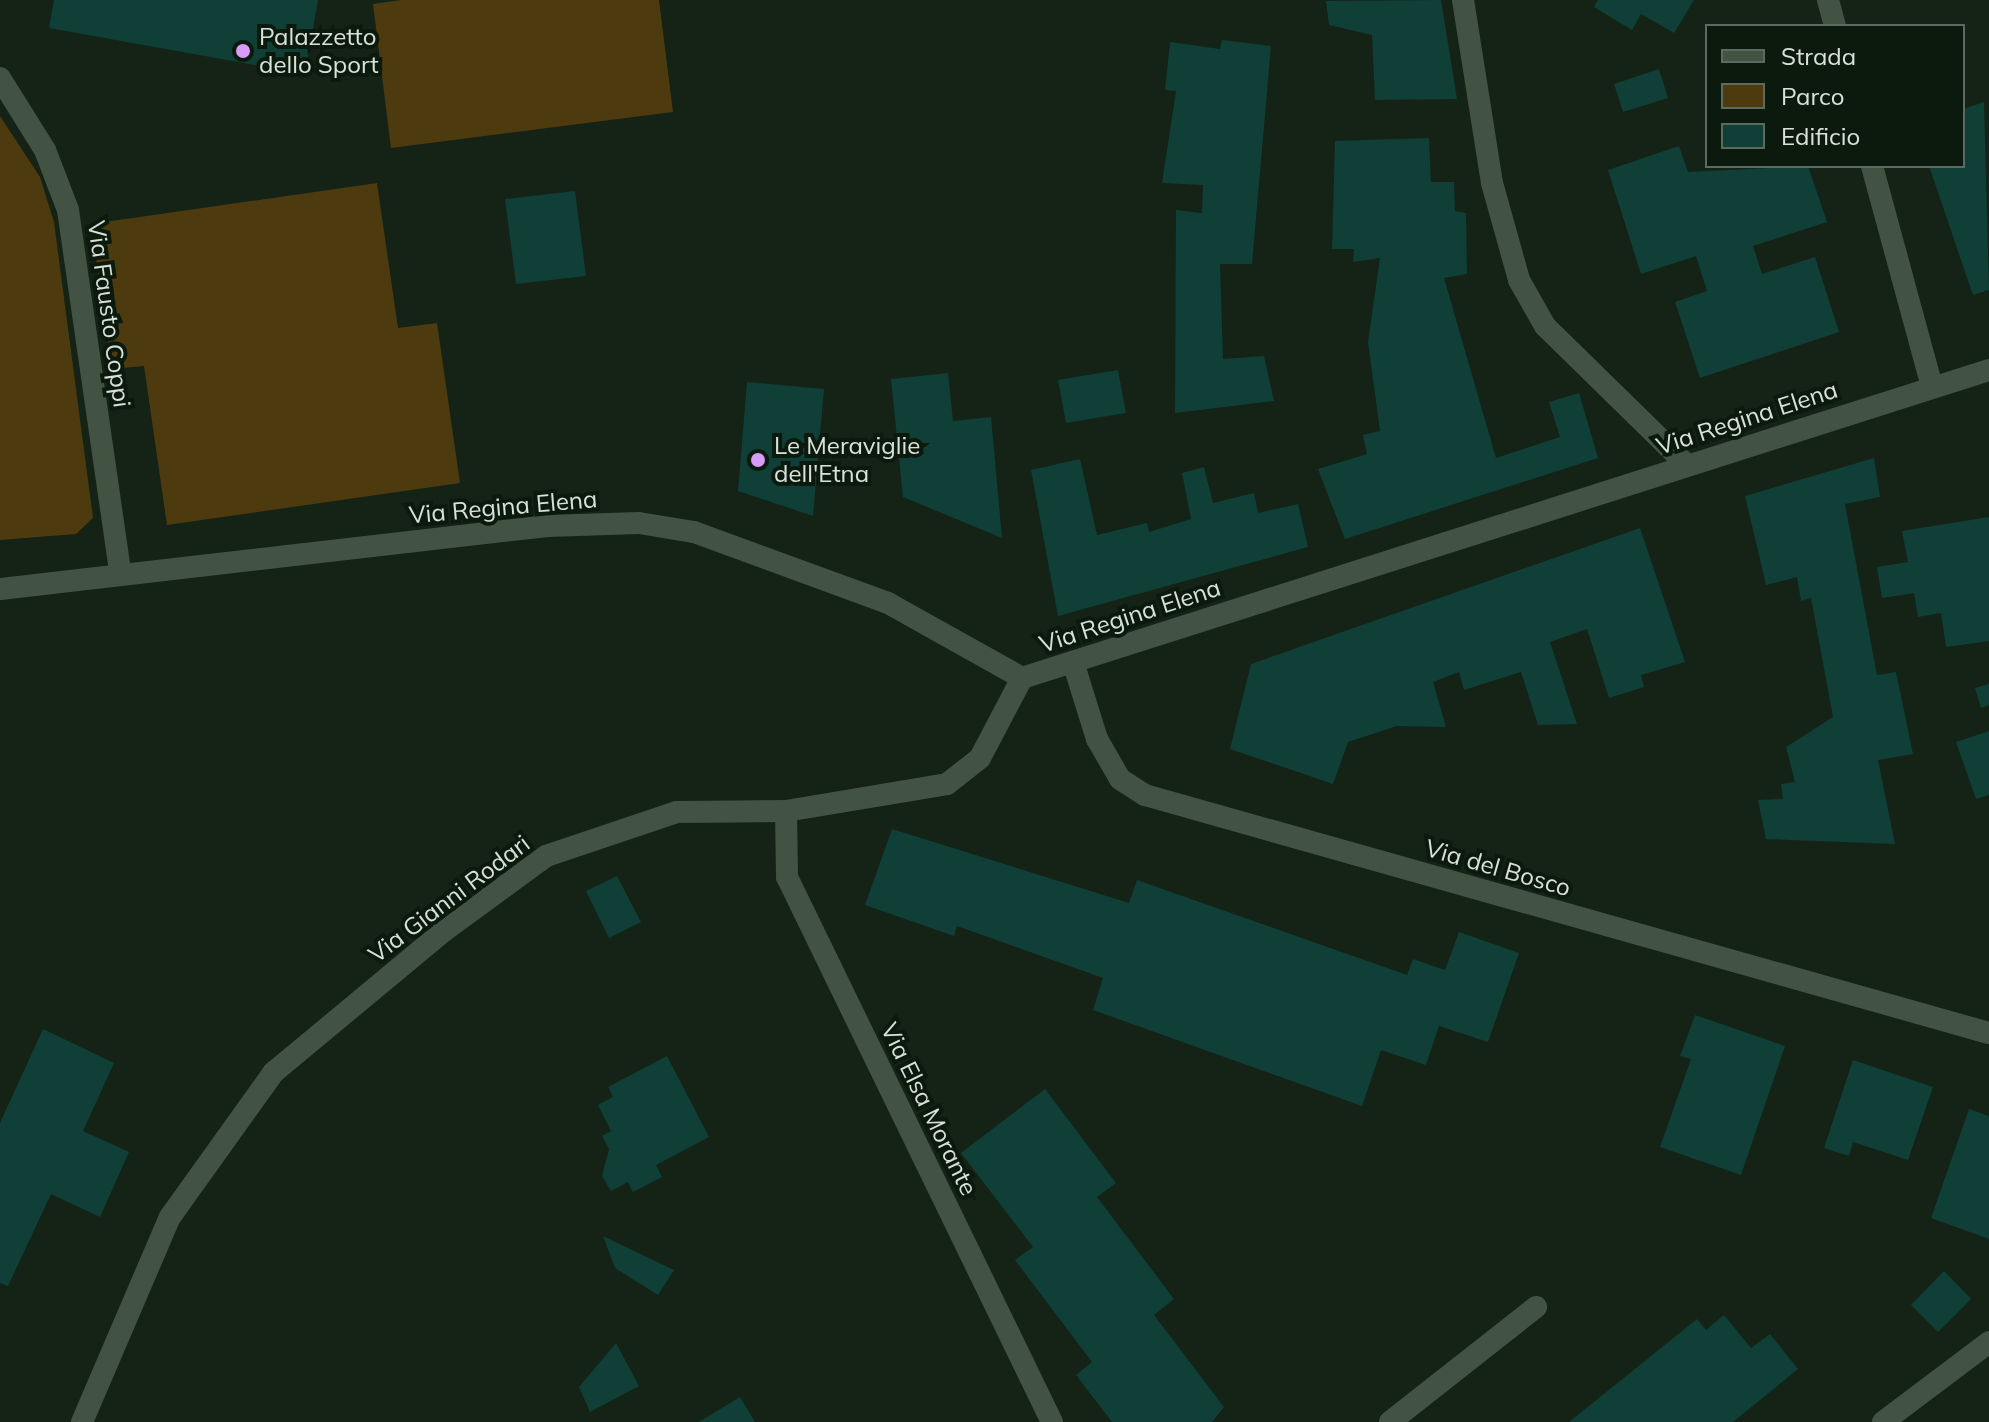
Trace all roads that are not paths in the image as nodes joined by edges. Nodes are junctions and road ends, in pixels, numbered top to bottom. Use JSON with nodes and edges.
{"nodes":[{"id":1,"x":1463,"y":0,"type":"edge"},
{"id":2,"x":1828,"y":0,"type":"edge"},
{"id":3,"x":1834,"y":24,"type":"edge"},
{"id":4,"x":0,"y":78,"type":"edge"},
{"id":5,"x":1873,"y":168,"type":"edge"},
{"id":6,"x":1989,"y":370,"type":"edge"},
{"id":7,"x":1932,"y":387,"type":"junction"},
{"id":8,"x":1686,"y":464,"type":"junction"},
{"id":9,"x":120,"y":573,"type":"junction"},
{"id":10,"x":0,"y":589,"type":"edge"},
{"id":11,"x":1073,"y":662,"type":"junction"},
{"id":12,"x":1022,"y":678,"type":"junction"},
{"id":13,"x":786,"y":811,"type":"junction"},
{"id":14,"x":1989,"y":1033,"type":"edge"},
{"id":15,"x":1536,"y":1307,"type":"dead end"},
{"id":16,"x":1989,"y":1342,"type":"edge"},
{"id":17,"x":82,"y":1422,"type":"edge"},
{"id":18,"x":1052,"y":1422,"type":"edge"},
{"id":19,"x":1390,"y":1422,"type":"edge"},
{"id":20,"x":1883,"y":1422,"type":"edge"}],
"edges":[{"from":1,"to":8,"type":"street"},
{"from":2,"to":3,"type":"street"},
{"from":4,"to":9,"type":"street","name":"Via Fausto Coppi"},
{"from":5,"to":7,"type":"street"},
{"from":6,"to":7,"type":"street","name":"Via Regina Elena"},
{"from":7,"to":8,"type":"street","name":"Via Regina Elena"},
{"from":8,"to":11,"type":"street","name":"Via Regina Elena"},
{"from":9,"to":10,"type":"street","name":"Via Regina Elena"},
{"from":9,"to":12,"type":"street","name":"Via Regina Elena"},
{"from":11,"to":12,"type":"street","name":"Via Regina Elena"},
{"from":11,"to":14,"type":"street","name":"Via del Bosco"},
{"from":12,"to":13,"type":"street","name":"Via Gianni Rodari"},
{"from":13,"to":17,"type":"street","name":"Via Gianni Rodari"},
{"from":13,"to":18,"type":"street","name":"Via Elsa Morante"},
{"from":15,"to":19,"type":"street"},
{"from":16,"to":20,"type":"street"}]}
